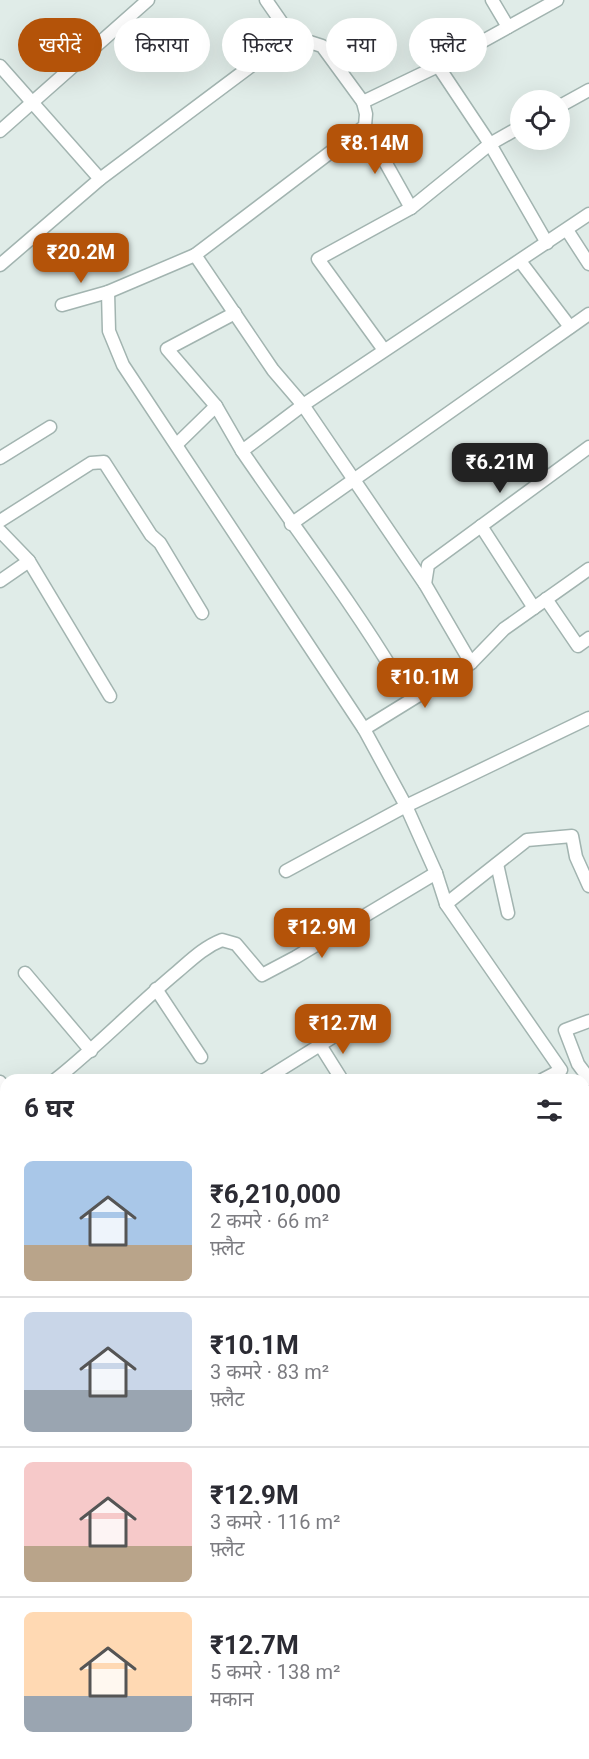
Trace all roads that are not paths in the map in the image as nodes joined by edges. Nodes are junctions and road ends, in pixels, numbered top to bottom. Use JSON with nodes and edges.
{"nodes":[{"id":1,"x":148,"y":0,"type":"edge"},
{"id":2,"x":266,"y":0,"type":"edge"},
{"id":3,"x":492,"y":0,"type":"edge"},
{"id":4,"x":557,"y":0,"type":"edge"},
{"id":5,"x":278,"y":18,"type":"edge"},
{"id":6,"x":508,"y":27,"type":"junction"},
{"id":7,"x":487,"y":39,"type":"edge"},
{"id":8,"x":314,"y":43,"type":"edge"},
{"id":9,"x":0,"y":66,"type":"edge"},
{"id":10,"x":243,"y":72,"type":"edge"},
{"id":11,"x":426,"y":72,"type":"edge"},
{"id":12,"x":442,"y":72,"type":"edge"},
{"id":13,"x":589,"y":90,"type":"edge"},
{"id":14,"x":570,"y":100,"type":"edge"},
{"id":15,"x":33,"y":101,"type":"junction"},
{"id":16,"x":363,"y":102,"type":"junction"},
{"id":17,"x":365,"y":126,"type":"junction"},
{"id":18,"x":0,"y":131,"type":"edge"},
{"id":19,"x":510,"y":133,"type":"edge"},
{"id":20,"x":490,"y":144,"type":"junction"},
{"id":21,"x":100,"y":179,"type":"junction"},
{"id":22,"x":411,"y":208,"type":"junction"},
{"id":23,"x":589,"y":214,"type":"edge"},
{"id":24,"x":567,"y":230,"type":"junction"},
{"id":25,"x":547,"y":243,"type":"junction"},
{"id":26,"x":195,"y":255,"type":"junction"},
{"id":27,"x":520,"y":261,"type":"junction"},
{"id":28,"x":589,"y":264,"type":"edge"},
{"id":29,"x":0,"y":265,"type":"edge"},
{"id":30,"x":108,"y":292,"type":"junction"},
{"id":31,"x":62,"y":305,"type":"dead end"},
{"id":32,"x":235,"y":313,"type":"junction"},
{"id":33,"x":589,"y":314,"type":"edge"},
{"id":34,"x":570,"y":327,"type":"junction"},
{"id":35,"x":384,"y":350,"type":"junction"},
{"id":36,"x":303,"y":405,"type":"junction"},
{"id":37,"x":216,"y":406,"type":"junction"},
{"id":38,"x":50,"y":427,"type":"dead end"},
{"id":39,"x":177,"y":444,"type":"junction"},
{"id":40,"x":589,"y":447,"type":"edge"},
{"id":41,"x":242,"y":451,"type":"junction"},
{"id":42,"x":0,"y":458,"type":"edge"},
{"id":43,"x":353,"y":479,"type":"junction"},
{"id":44,"x":0,"y":521,"type":"edge"},
{"id":45,"x":291,"y":524,"type":"junction"},
{"id":46,"x":481,"y":526,"type":"junction"},
{"id":47,"x":0,"y":531,"type":"edge"},
{"id":48,"x":29,"y":561,"type":"junction"},
{"id":49,"x":589,"y":569,"type":"edge"},
{"id":50,"x":0,"y":581,"type":"edge"},
{"id":51,"x":425,"y":584,"type":"junction"},
{"id":52,"x":546,"y":599,"type":"junction"},
{"id":53,"x":534,"y":608,"type":"junction"},
{"id":54,"x":202,"y":613,"type":"dead end"},
{"id":55,"x":589,"y":638,"type":"edge"},
{"id":56,"x":471,"y":663,"type":"junction"},
{"id":57,"x":396,"y":676,"type":"dead end"},
{"id":58,"x":110,"y":696,"type":"dead end"},
{"id":59,"x":589,"y":718,"type":"edge"},
{"id":60,"x":364,"y":729,"type":"junction"},
{"id":61,"x":406,"y":806,"type":"junction"},
{"id":62,"x":497,"y":864,"type":"junction"},
{"id":63,"x":286,"y":871,"type":"dead end"},
{"id":64,"x":436,"y":873,"type":"junction"},
{"id":65,"x":589,"y":886,"type":"edge"},
{"id":66,"x":446,"y":904,"type":"junction"},
{"id":67,"x":508,"y":913,"type":"dead end"},
{"id":68,"x":25,"y":973,"type":"dead end"},
{"id":69,"x":156,"y":989,"type":"junction"},
{"id":70,"x":589,"y":1021,"type":"edge"},
{"id":71,"x":357,"y":1022,"type":"dead end"},
{"id":72,"x":320,"y":1045,"type":"junction"},
{"id":73,"x":91,"y":1051,"type":"junction"},
{"id":74,"x":201,"y":1057,"type":"dead end"},
{"id":75,"x":62,"y":1074,"type":"edge"},
{"id":76,"x":274,"y":1074,"type":"edge"},
{"id":77,"x":338,"y":1074,"type":"edge"},
{"id":78,"x":553,"y":1074,"type":"edge"},
{"id":79,"x":585,"y":1074,"type":"edge"}],
"edges":[{"from":1,"to":15,"type":"street"},
{"from":2,"to":5,"type":"street"},
{"from":3,"to":6,"type":"street"},
{"from":4,"to":6,"type":"street"},
{"from":6,"to":7,"type":"street"},
{"from":8,"to":16,"type":"street"},
{"from":9,"to":15,"type":"street"},
{"from":10,"to":21,"type":"street"},
{"from":11,"to":16,"type":"street"},
{"from":12,"to":20,"type":"street"},
{"from":13,"to":14,"type":"street"},
{"from":15,"to":18,"type":"street"},
{"from":15,"to":21,"type":"street"},
{"from":16,"to":17,"type":"street"},
{"from":17,"to":22,"type":"street"},
{"from":17,"to":26,"type":"street"},
{"from":19,"to":20,"type":"street"},
{"from":20,"to":22,"type":"street"},
{"from":20,"to":25,"type":"street"},
{"from":21,"to":29,"type":"street"},
{"from":22,"to":35,"type":"street"},
{"from":23,"to":24,"type":"street"},
{"from":24,"to":25,"type":"street"},
{"from":24,"to":28,"type":"street"},
{"from":25,"to":27,"type":"street"},
{"from":26,"to":30,"type":"street"},
{"from":26,"to":32,"type":"street"},
{"from":27,"to":34,"type":"street"},
{"from":27,"to":35,"type":"street"},
{"from":30,"to":31,"type":"street"},
{"from":30,"to":39,"type":"street"},
{"from":32,"to":36,"type":"street"},
{"from":32,"to":37,"type":"street"},
{"from":33,"to":34,"type":"street"},
{"from":34,"to":43,"type":"street"},
{"from":35,"to":36,"type":"street"},
{"from":36,"to":41,"type":"street"},
{"from":36,"to":43,"type":"street"},
{"from":37,"to":39,"type":"street"},
{"from":37,"to":41,"type":"street"},
{"from":38,"to":42,"type":"street"},
{"from":39,"to":60,"type":"street"},
{"from":40,"to":46,"type":"street"},
{"from":41,"to":45,"type":"street"},
{"from":43,"to":45,"type":"street"},
{"from":43,"to":51,"type":"street"},
{"from":44,"to":54,"type":"street"},
{"from":45,"to":57,"type":"street"},
{"from":46,"to":51,"type":"street"},
{"from":46,"to":53,"type":"street"},
{"from":47,"to":48,"type":"street"},
{"from":48,"to":50,"type":"street"},
{"from":48,"to":58,"type":"street"},
{"from":49,"to":52,"type":"street"},
{"from":51,"to":56,"type":"street"},
{"from":52,"to":53,"type":"street"},
{"from":52,"to":55,"type":"street"},
{"from":53,"to":56,"type":"street"},
{"from":56,"to":60,"type":"street"},
{"from":59,"to":61,"type":"street"},
{"from":60,"to":61,"type":"street"},
{"from":61,"to":63,"type":"street"},
{"from":61,"to":64,"type":"street"},
{"from":62,"to":65,"type":"street"},
{"from":62,"to":66,"type":"street"},
{"from":62,"to":67,"type":"street"},
{"from":64,"to":66,"type":"street"},
{"from":64,"to":69,"type":"street"},
{"from":66,"to":78,"type":"street"},
{"from":68,"to":73,"type":"street"},
{"from":69,"to":73,"type":"street"},
{"from":69,"to":74,"type":"street"},
{"from":70,"to":79,"type":"street"},
{"from":71,"to":72,"type":"street"},
{"from":72,"to":76,"type":"street"},
{"from":72,"to":77,"type":"street"},
{"from":73,"to":75,"type":"street"}]}
